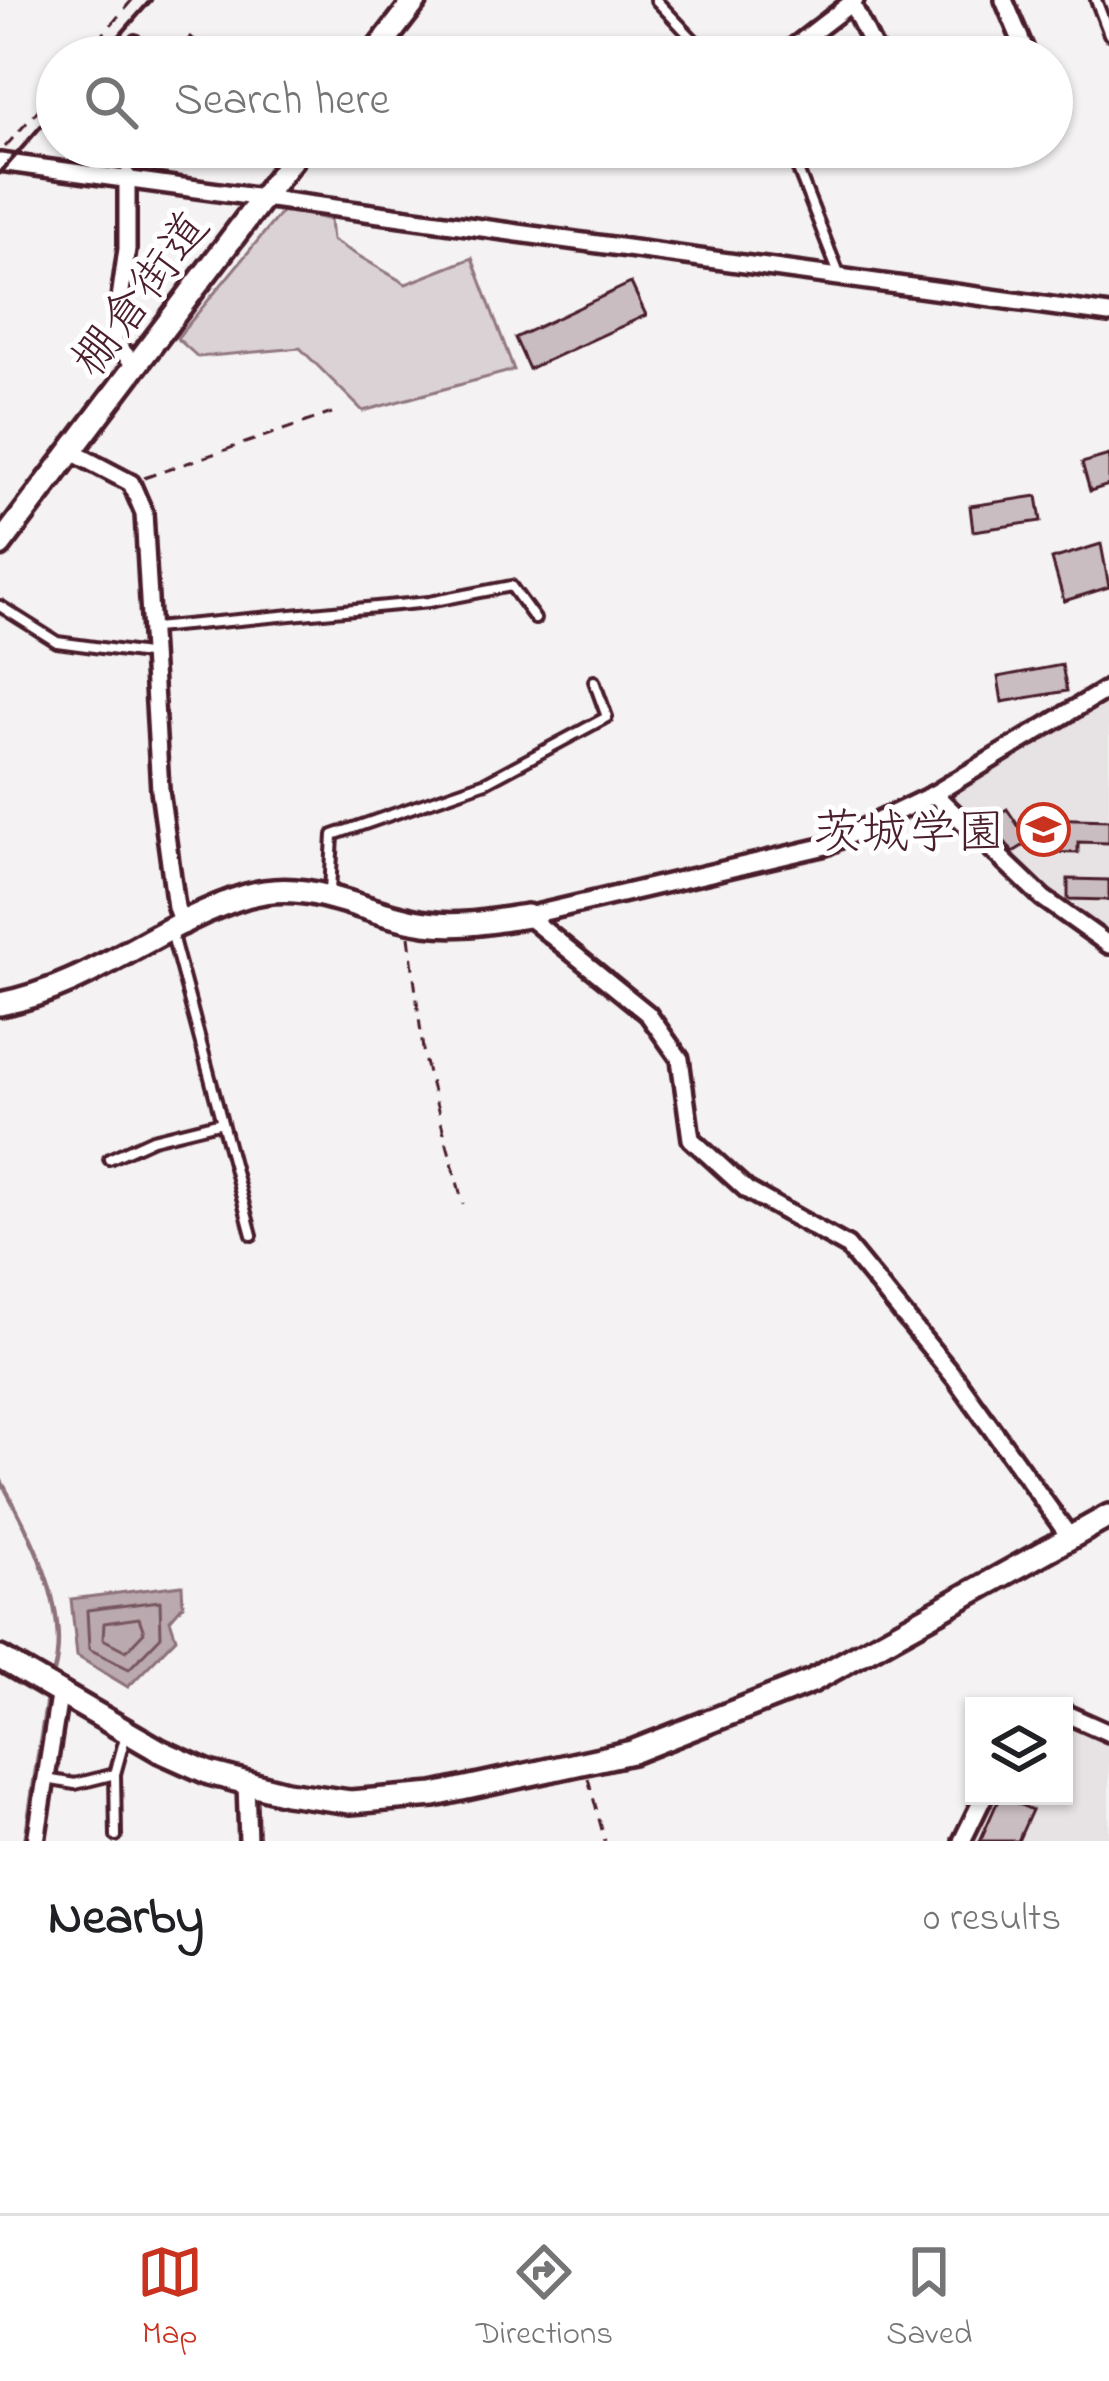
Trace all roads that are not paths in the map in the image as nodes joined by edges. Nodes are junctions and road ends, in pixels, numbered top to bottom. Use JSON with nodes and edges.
{"nodes":[{"id":1,"x":416,"y":0,"type":"edge"},
{"id":2,"x":656,"y":0,"type":"edge"},
{"id":3,"x":1004,"y":0,"type":"edge"},
{"id":4,"x":1096,"y":0,"type":"edge"},
{"id":5,"x":853,"y":1,"type":"edge"},
{"id":6,"x":1109,"y":34,"type":"edge"},
{"id":7,"x":388,"y":36,"type":"edge"},
{"id":8,"x":690,"y":36,"type":"edge"},
{"id":9,"x":808,"y":36,"type":"edge"},
{"id":10,"x":869,"y":36,"type":"edge"},
{"id":11,"x":1019,"y":36,"type":"edge"},
{"id":12,"x":0,"y":157,"type":"edge"},
{"id":13,"x":36,"y":162,"type":"edge"},
{"id":14,"x":74,"y":168,"type":"edge"},
{"id":15,"x":128,"y":168,"type":"edge"},
{"id":16,"x":284,"y":168,"type":"edge"},
{"id":17,"x":797,"y":168,"type":"edge"},
{"id":18,"x":127,"y":176,"type":"junction"},
{"id":19,"x":264,"y":194,"type":"junction"},
{"id":20,"x":840,"y":277,"type":"junction"},
{"id":21,"x":1109,"y":314,"type":"edge"},
{"id":22,"x":136,"y":367,"type":"junction"},
{"id":23,"x":72,"y":452,"type":"junction"},
{"id":24,"x":0,"y":545,"type":"edge"},
{"id":25,"x":0,"y":606,"type":"edge"},
{"id":26,"x":535,"y":619,"type":"dead end"},
{"id":27,"x":152,"y":628,"type":"junction"},
{"id":28,"x":154,"y":655,"type":"junction"},
{"id":29,"x":594,"y":681,"type":"dead end"},
{"id":30,"x":1109,"y":688,"type":"edge"},
{"id":31,"x":934,"y":794,"type":"junction"},
{"id":32,"x":330,"y":893,"type":"junction"},
{"id":33,"x":527,"y":916,"type":"junction"},
{"id":34,"x":177,"y":930,"type":"junction"},
{"id":35,"x":1109,"y":944,"type":"edge"},
{"id":36,"x":0,"y":1004,"type":"edge"},
{"id":37,"x":218,"y":1123,"type":"junction"},
{"id":38,"x":109,"y":1159,"type":"dead end"},
{"id":39,"x":253,"y":1235,"type":"dead end"},
{"id":40,"x":1109,"y":1516,"type":"edge"},
{"id":41,"x":1069,"y":1536,"type":"junction"},
{"id":42,"x":0,"y":1658,"type":"edge"},
{"id":43,"x":60,"y":1690,"type":"junction"},
{"id":44,"x":1073,"y":1717,"type":"edge"},
{"id":45,"x":127,"y":1732,"type":"junction"},
{"id":46,"x":1109,"y":1733,"type":"edge"},
{"id":47,"x":115,"y":1774,"type":"junction"},
{"id":48,"x":46,"y":1779,"type":"junction"},
{"id":49,"x":246,"y":1784,"type":"junction"},
{"id":50,"x":980,"y":1805,"type":"edge"},
{"id":51,"x":116,"y":1836,"type":"dead end"},
{"id":52,"x":36,"y":1841,"type":"edge"},
{"id":53,"x":248,"y":1841,"type":"edge"},
{"id":54,"x":962,"y":1841,"type":"edge"}],
"edges":[{"from":1,"to":7,"type":"street"},
{"from":2,"to":8,"type":"lane"},
{"from":3,"to":11,"type":"street"},
{"from":4,"to":6,"type":"lane"},
{"from":5,"to":9,"type":"street"},
{"from":5,"to":10,"type":"street"},
{"from":12,"to":13,"type":"street"},
{"from":14,"to":18,"type":"street"},
{"from":15,"to":18,"type":"lane"},
{"from":16,"to":19,"type":"street","name":"棚倉街道"},
{"from":17,"to":20,"type":"lane"},
{"from":18,"to":19,"type":"street"},
{"from":18,"to":22,"type":"street"},
{"from":19,"to":20,"type":"street"},
{"from":19,"to":22,"type":"street","name":"棚倉街道"},
{"from":20,"to":21,"type":"street"},
{"from":22,"to":23,"type":"street","name":"棚倉街道"},
{"from":23,"to":24,"type":"street","name":"棚倉街道"},
{"from":23,"to":27,"type":"street"},
{"from":25,"to":28,"type":"lane"},
{"from":26,"to":27,"type":"lane"},
{"from":27,"to":28,"type":"street"},
{"from":28,"to":34,"type":"street"},
{"from":29,"to":32,"type":"lane"},
{"from":30,"to":31,"type":"street"},
{"from":31,"to":33,"type":"street"},
{"from":31,"to":35,"type":"street"},
{"from":32,"to":33,"type":"street"},
{"from":32,"to":34,"type":"street"},
{"from":33,"to":41,"type":"street"},
{"from":34,"to":36,"type":"street"},
{"from":34,"to":37,"type":"lane"},
{"from":37,"to":38,"type":"lane"},
{"from":37,"to":39,"type":"lane"},
{"from":40,"to":41,"type":"street"},
{"from":41,"to":49,"type":"street"},
{"from":42,"to":43,"type":"street"},
{"from":43,"to":45,"type":"street"},
{"from":43,"to":48,"type":"street"},
{"from":44,"to":46,"type":"street"},
{"from":45,"to":47,"type":"lane"},
{"from":45,"to":49,"type":"street"},
{"from":47,"to":48,"type":"lane"},
{"from":47,"to":51,"type":"lane"},
{"from":48,"to":52,"type":"street"},
{"from":49,"to":53,"type":"street"},
{"from":50,"to":54,"type":"street"}]}
